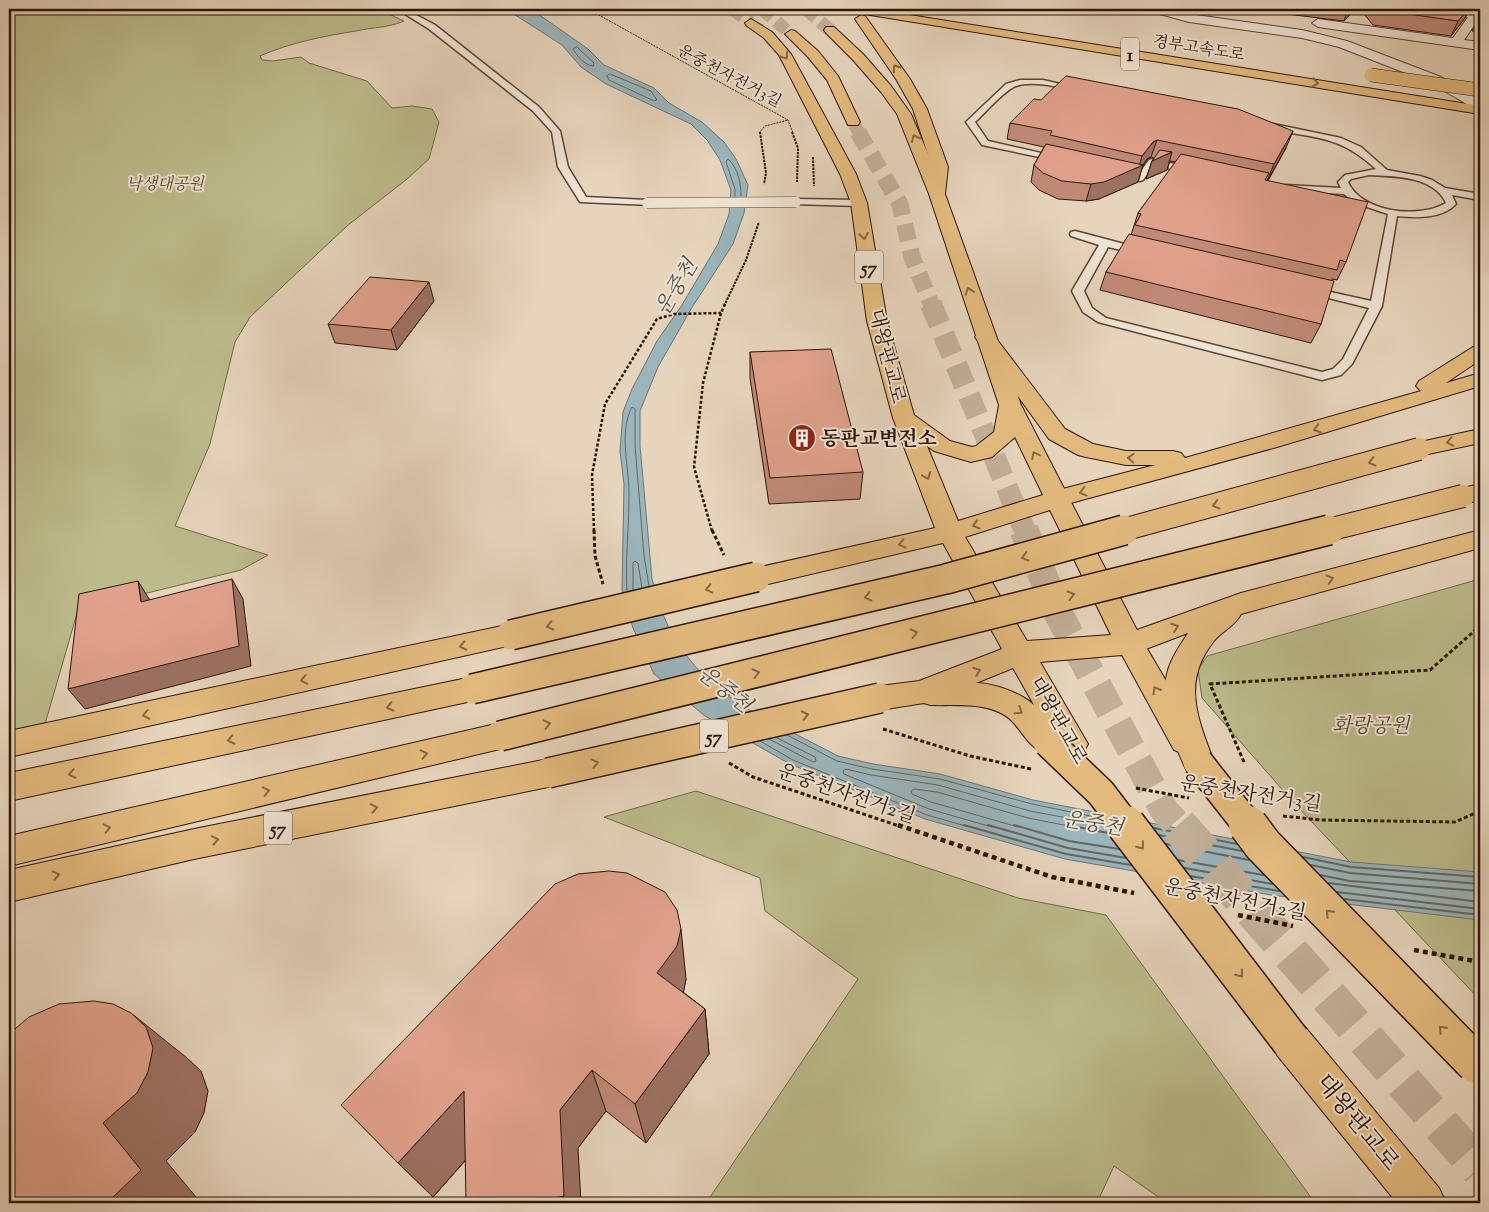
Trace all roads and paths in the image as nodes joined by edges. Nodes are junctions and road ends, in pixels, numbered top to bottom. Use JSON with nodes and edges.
{"nodes":[{"id":1,"x":588,"y":9,"type":"edge"},
{"id":2,"x":922,"y":9,"type":"edge"},
{"id":3,"x":1153,"y":9,"type":"edge"},
{"id":4,"x":1437,"y":9,"type":"edge"},
{"id":5,"x":402,"y":10,"type":"edge"},
{"id":6,"x":856,"y":14,"type":"edge"},
{"id":7,"x":1369,"y":15,"type":"dead end"},
{"id":8,"x":908,"y":18,"type":"junction"},
{"id":9,"x":751,"y":22,"type":"tunnel mouth"},
{"id":10,"x":1309,"y":22,"type":"dead end"},
{"id":11,"x":1008,"y":23,"type":"junction"},
{"id":12,"x":1356,"y":28,"type":"junction"},
{"id":13,"x":830,"y":30,"type":"tunnel mouth"},
{"id":14,"x":791,"y":34,"type":"tunnel mouth"},
{"id":15,"x":1106,"y":37,"type":"dead end"},
{"id":16,"x":1456,"y":42,"type":"junction"},
{"id":17,"x":1480,"y":46,"type":"edge"},
{"id":18,"x":1371,"y":77,"type":"junction"},
{"id":19,"x":1480,"y":90,"type":"edge"},
{"id":20,"x":1090,"y":91,"type":"edge"},
{"id":21,"x":1480,"y":99,"type":"edge"},
{"id":22,"x":1480,"y":108,"type":"edge"},
{"id":23,"x":853,"y":122,"type":"tunnel mouth"},
{"id":24,"x":1480,"y":124,"type":"edge"},
{"id":25,"x":1262,"y":125,"type":"edge"},
{"id":26,"x":1072,"y":162,"type":"edge"},
{"id":27,"x":1111,"y":171,"type":"edge"},
{"id":28,"x":1384,"y":172,"type":"junction"},
{"id":29,"x":1208,"y":174,"type":"edge"},
{"id":30,"x":1272,"y":187,"type":"edge"},
{"id":31,"x":1442,"y":190,"type":"junction"},
{"id":32,"x":1347,"y":191,"type":"junction"},
{"id":33,"x":937,"y":194,"type":"junction"},
{"id":34,"x":1480,"y":197,"type":"edge"},
{"id":35,"x":796,"y":202,"type":"junction"},
{"id":36,"x":859,"y":203,"type":"junction"},
{"id":37,"x":1393,"y":212,"type":"junction"},
{"id":38,"x":1075,"y":234,"type":"dead end"},
{"id":39,"x":1105,"y":243,"type":"junction"},
{"id":40,"x":1153,"y":254,"type":"edge"},
{"id":41,"x":1298,"y":288,"type":"edge"},
{"id":42,"x":1376,"y":306,"type":"junction"},
{"id":43,"x":721,"y":313,"type":"dead end"},
{"id":44,"x":985,"y":337,"type":"junction"},
{"id":45,"x":1480,"y":352,"type":"edge"},
{"id":46,"x":1480,"y":378,"type":"edge"},
{"id":47,"x":1010,"y":405,"type":"junction"},
{"id":48,"x":1391,"y":408,"type":"junction"},
{"id":49,"x":904,"y":418,"type":"junction"},
{"id":50,"x":1480,"y":436,"type":"edge"},
{"id":51,"x":1249,"y":449,"type":"junction"},
{"id":52,"x":1472,"y":494,"type":"edge"},
{"id":53,"x":1056,"y":499,"type":"junction"},
{"id":54,"x":950,"y":533,"type":"junction"},
{"id":55,"x":1480,"y":539,"type":"edge"},
{"id":56,"x":603,"y":585,"type":"dead end"},
{"id":57,"x":1241,"y":603,"type":"junction"},
{"id":58,"x":1480,"y":626,"type":"edge"},
{"id":59,"x":1130,"y":644,"type":"junction"},
{"id":60,"x":1021,"y":653,"type":"junction"},
{"id":61,"x":922,"y":692,"type":"junction"},
{"id":62,"x":9,"y":744,"type":"edge"},
{"id":63,"x":1053,"y":752,"type":"junction"},
{"id":64,"x":728,"y":762,"type":"dead end"},
{"id":65,"x":1198,"y":762,"type":"junction"},
{"id":66,"x":1244,"y":762,"type":"dead end"},
{"id":67,"x":1018,"y":766,"type":"dead end"},
{"id":68,"x":9,"y":787,"type":"edge"},
{"id":69,"x":1113,"y":790,"type":"junction"},
{"id":70,"x":1194,"y":799,"type":"dead end"},
{"id":71,"x":1480,"y":811,"type":"edge"},
{"id":72,"x":1282,"y":815,"type":"dead end"},
{"id":73,"x":9,"y":851,"type":"edge"},
{"id":74,"x":9,"y":886,"type":"edge"},
{"id":75,"x":1139,"y":894,"type":"dead end"},
{"id":76,"x":1236,"y":914,"type":"dead end"},
{"id":77,"x":1294,"y":926,"type":"dead end"},
{"id":78,"x":1411,"y":950,"type":"dead end"},
{"id":79,"x":1480,"y":962,"type":"edge"},
{"id":80,"x":1478,"y":1067,"type":"edge"},
{"id":81,"x":1424,"y":1203,"type":"edge"}],
"edges":[{"from":1,"to":35,"type":"path","name":"운중천자전거3길"},
{"from":2,"to":11,"type":"main road","name":"경부고속도로","number":"1"},
{"from":3,"to":22,"type":"street"},
{"from":4,"to":16,"type":"street"},
{"from":5,"to":35,"type":"lane","bridge":true},
{"from":6,"to":8,"type":"main road","name":"경부고속도로","number":"1"},
{"from":33,"to":6,"type":"main road","one_way":true},
{"from":7,"to":12,"type":"street"},
{"from":8,"to":22,"type":"main road","name":"경부고속도로","number":"1","one_way":true},
{"from":8,"to":24,"type":"main road"},
{"from":9,"to":36,"type":"main road","name":"대왕판교로","number":"57","one_way":true},
{"from":10,"to":12,"type":"street"},
{"from":11,"to":15,"type":"main road"},
{"from":11,"to":18,"type":"main road","name":"경부고속도로","number":"1"},
{"from":12,"to":16,"type":"street"},
{"from":33,"to":13,"type":"main road","one_way":true},
{"from":14,"to":23,"type":"main road"},
{"from":16,"to":17,"type":"street"},
{"from":18,"to":19,"type":"main road","bridge":true},
{"from":18,"to":21,"type":"main road","name":"경부고속도로","number":"1"},
{"from":20,"to":26,"type":"lane"},
{"from":25,"to":28,"type":"lane"},
{"from":27,"to":29,"type":"lane"},
{"from":28,"to":31,"type":"lane"},
{"from":28,"to":32,"type":"lane"},
{"from":30,"to":32,"type":"lane"},
{"from":31,"to":34,"type":"lane"},
{"from":31,"to":37,"type":"lane"},
{"from":32,"to":37,"type":"lane"},
{"from":44,"to":33,"type":"main road","one_way":true},
{"from":35,"to":36,"type":"lane"},
{"from":36,"to":49,"type":"main road","name":"대왕판교로","number":"57","one_way":true},
{"from":37,"to":42,"type":"lane"},
{"from":38,"to":39,"type":"lane"},
{"from":39,"to":40,"type":"lane"},
{"from":39,"to":42,"type":"lane"},
{"from":41,"to":42,"type":"lane"},
{"from":43,"to":56,"type":"path"},
{"from":44,"to":47,"type":"main road"},
{"from":51,"to":44,"type":"main road","one_way":true},
{"from":45,"to":48,"type":"main road"},
{"from":46,"to":48,"type":"main road"},
{"from":47,"to":49,"type":"main road"},
{"from":53,"to":47,"type":"main road","one_way":true},
{"from":48,"to":51,"type":"main road","one_way":true},
{"from":49,"to":54,"type":"main road","name":"대왕판교로","number":"57","one_way":true},
{"from":50,"to":68,"type":"main road","one_way":true,"bridge":true},
{"from":51,"to":53,"type":"main road","one_way":true},
{"from":73,"to":52,"type":"main road","one_way":true,"bridge":true},
{"from":53,"to":54,"type":"main road","one_way":true},
{"from":53,"to":59,"type":"main road"},
{"from":54,"to":60,"type":"main road","name":"대왕판교로"},
{"from":54,"to":62,"type":"main road","one_way":true,"bridge":true},
{"from":57,"to":55,"type":"main road","one_way":true},
{"from":59,"to":57,"type":"main road","one_way":true},
{"from":57,"to":65,"type":"main road"},
{"from":58,"to":66,"type":"path"},
{"from":59,"to":60,"type":"main road","number":"57"},
{"from":65,"to":59,"type":"main road","one_way":true},
{"from":61,"to":60,"type":"main road","number":"57","one_way":true},
{"from":60,"to":63,"type":"main road","name":"대왕판교로"},
{"from":61,"to":63,"type":"main road","one_way":true},
{"from":74,"to":61,"type":"main road","number":"57","one_way":true,"bridge":true},
{"from":63,"to":67,"type":"path"},
{"from":63,"to":69,"type":"main road","name":"대왕판교로","bridge":true},
{"from":64,"to":75,"type":"path","name":"운중천자전거2길"},
{"from":80,"to":65,"type":"main road","one_way":true,"bridge":true},
{"from":69,"to":70,"type":"path","name":"운중천자전거3길"},
{"from":69,"to":81,"type":"main road","name":"대왕판교로","one_way":true,"bridge":true},
{"from":71,"to":72,"type":"path","name":"운중천자전거3길"},
{"from":76,"to":77,"type":"path","name":"운중천자전거2길"},
{"from":78,"to":79,"type":"path"}]}
